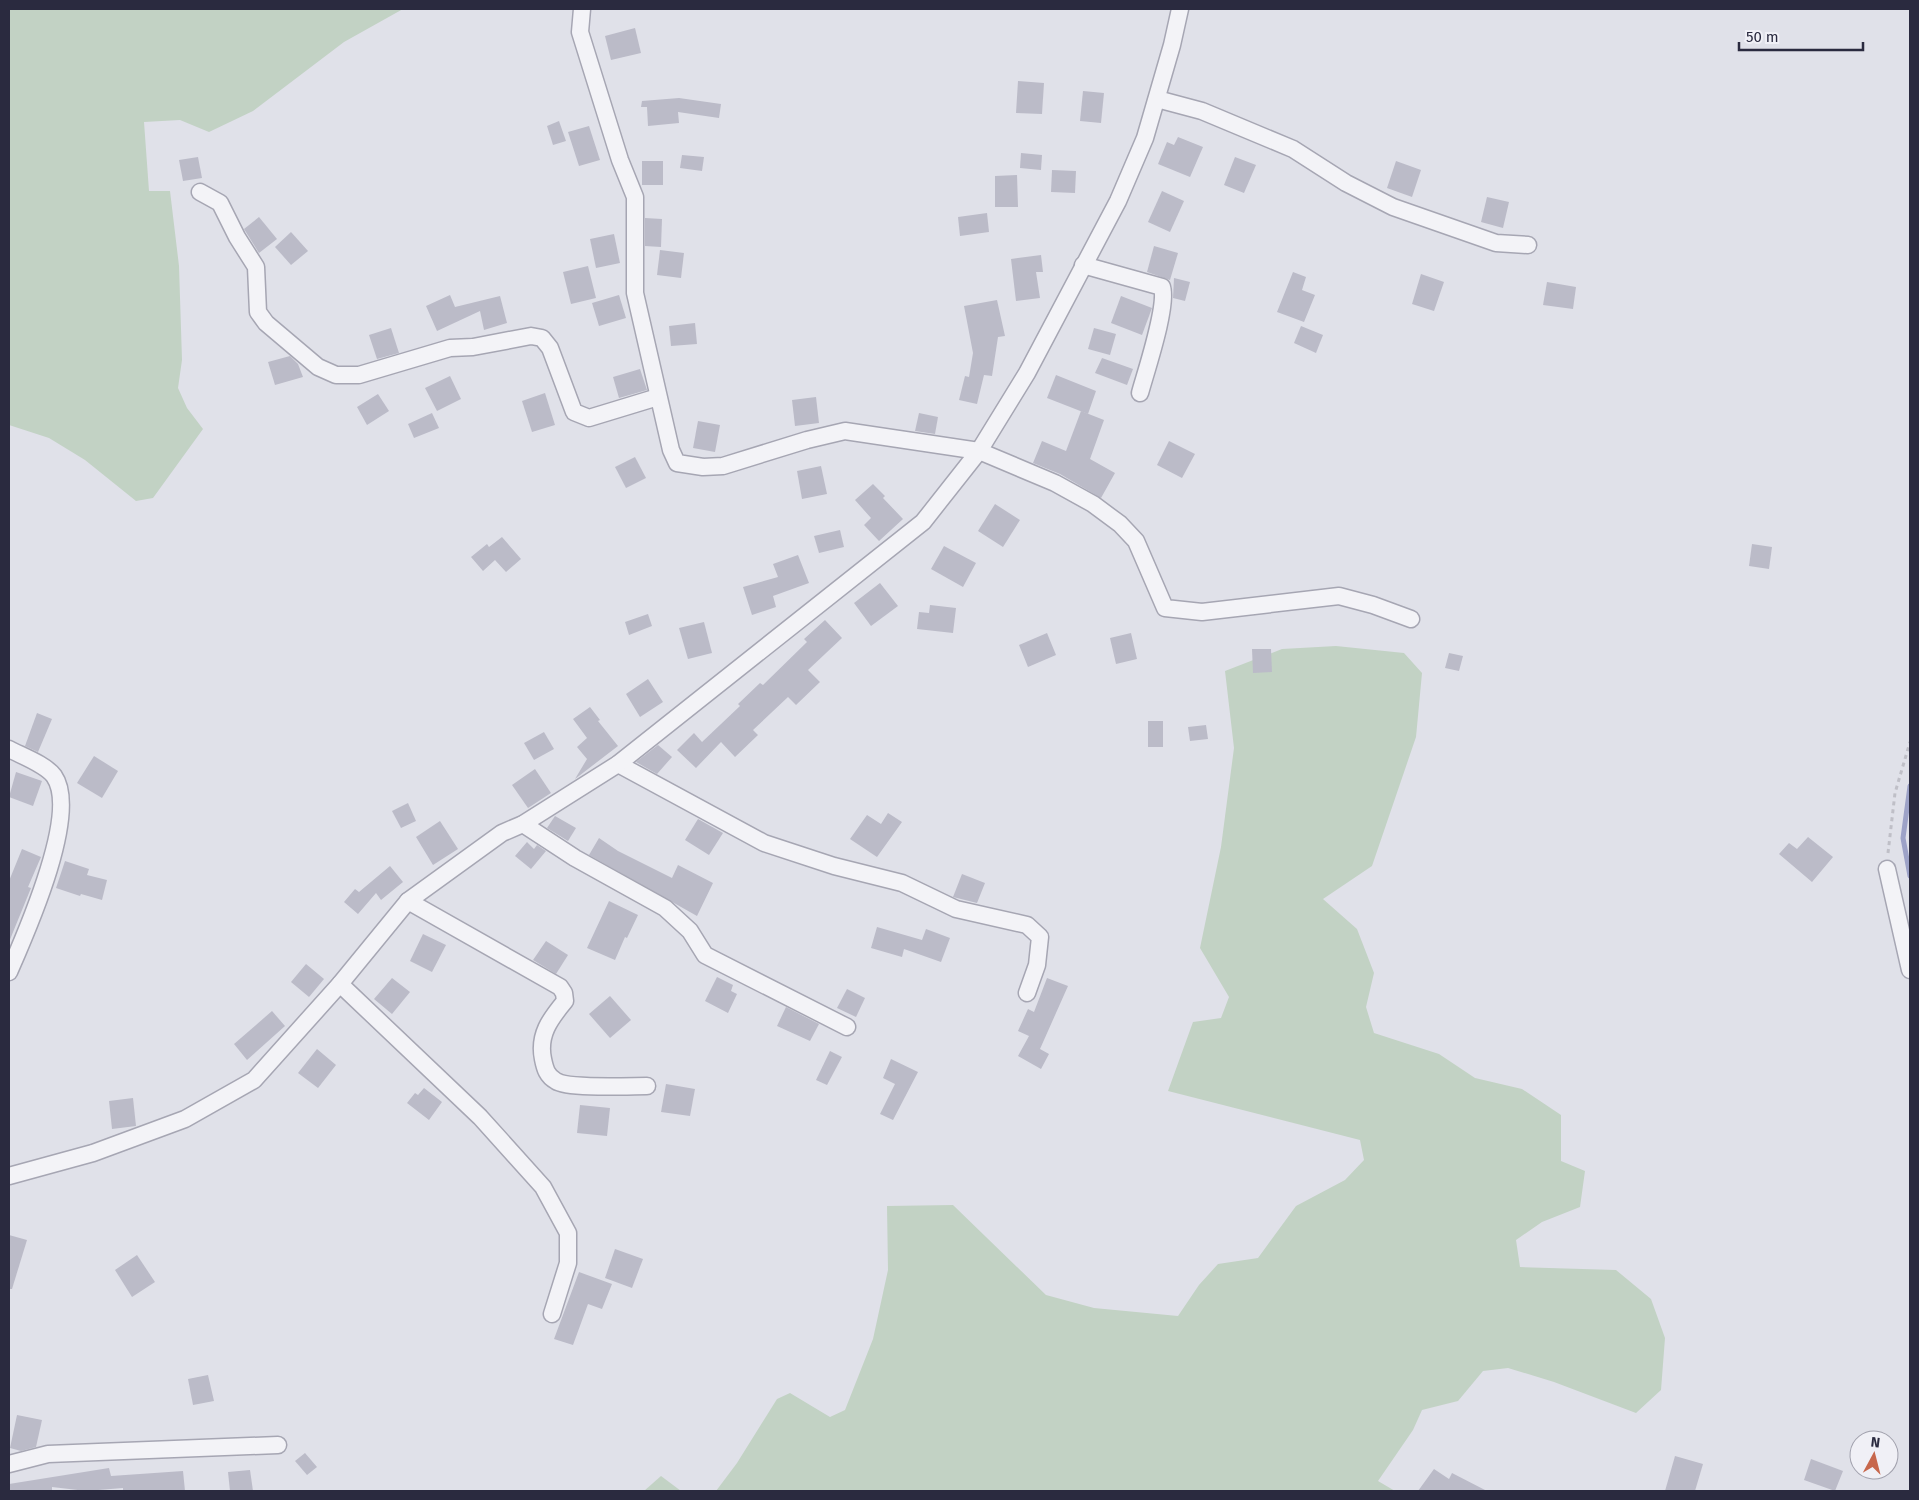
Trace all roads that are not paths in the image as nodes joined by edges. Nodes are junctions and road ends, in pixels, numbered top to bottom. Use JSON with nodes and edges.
{"nodes":[{"id":1,"x":582,"y":9,"type":"edge"},
{"id":2,"x":1180,"y":9,"type":"edge"},
{"id":3,"x":1157,"y":98,"type":"junction"},
{"id":4,"x":200,"y":192,"type":"dead end"},
{"id":5,"x":1528,"y":245,"type":"dead end"},
{"id":6,"x":1083,"y":265,"type":"junction"},
{"id":7,"x":1140,"y":393,"type":"dead end"},
{"id":8,"x":658,"y":396,"type":"junction"},
{"id":9,"x":979,"y":451,"type":"junction"},
{"id":10,"x":1411,"y":619,"type":"dead end"},
{"id":11,"x":9,"y":749,"type":"edge"},
{"id":12,"x":618,"y":764,"type":"junction"},
{"id":13,"x":523,"y":824,"type":"junction"},
{"id":14,"x":1887,"y":869,"type":"road end"},
{"id":15,"x":408,"y":901,"type":"junction"},
{"id":16,"x":1910,"y":970,"type":"edge"},
{"id":17,"x":9,"y":972,"type":"edge"},
{"id":18,"x":340,"y":984,"type":"junction"},
{"id":19,"x":1027,"y":993,"type":"dead end"},
{"id":20,"x":847,"y":1027,"type":"dead end"},
{"id":21,"x":647,"y":1086,"type":"dead end"},
{"id":22,"x":10,"y":1171,"type":"edge"},
{"id":23,"x":552,"y":1314,"type":"dead end"},
{"id":24,"x":278,"y":1444,"type":"dead end"},
{"id":25,"x":9,"y":1464,"type":"edge"}],
"edges":[{"from":1,"to":8,"type":"street"},
{"from":2,"to":3,"type":"street"},
{"from":3,"to":5,"type":"street"},
{"from":3,"to":6,"type":"street"},
{"from":4,"to":8,"type":"street"},
{"from":6,"to":7,"type":"street"},
{"from":6,"to":9,"type":"street"},
{"from":8,"to":9,"type":"street"},
{"from":9,"to":10,"type":"street"},
{"from":9,"to":12,"type":"street"},
{"from":11,"to":17,"type":"street"},
{"from":12,"to":13,"type":"street"},
{"from":12,"to":19,"type":"street"},
{"from":13,"to":15,"type":"street"},
{"from":13,"to":20,"type":"street"},
{"from":14,"to":16,"type":"street"},
{"from":15,"to":18,"type":"street"},
{"from":15,"to":21,"type":"street"},
{"from":18,"to":22,"type":"street"},
{"from":18,"to":23,"type":"street"},
{"from":24,"to":25,"type":"street"}]}
